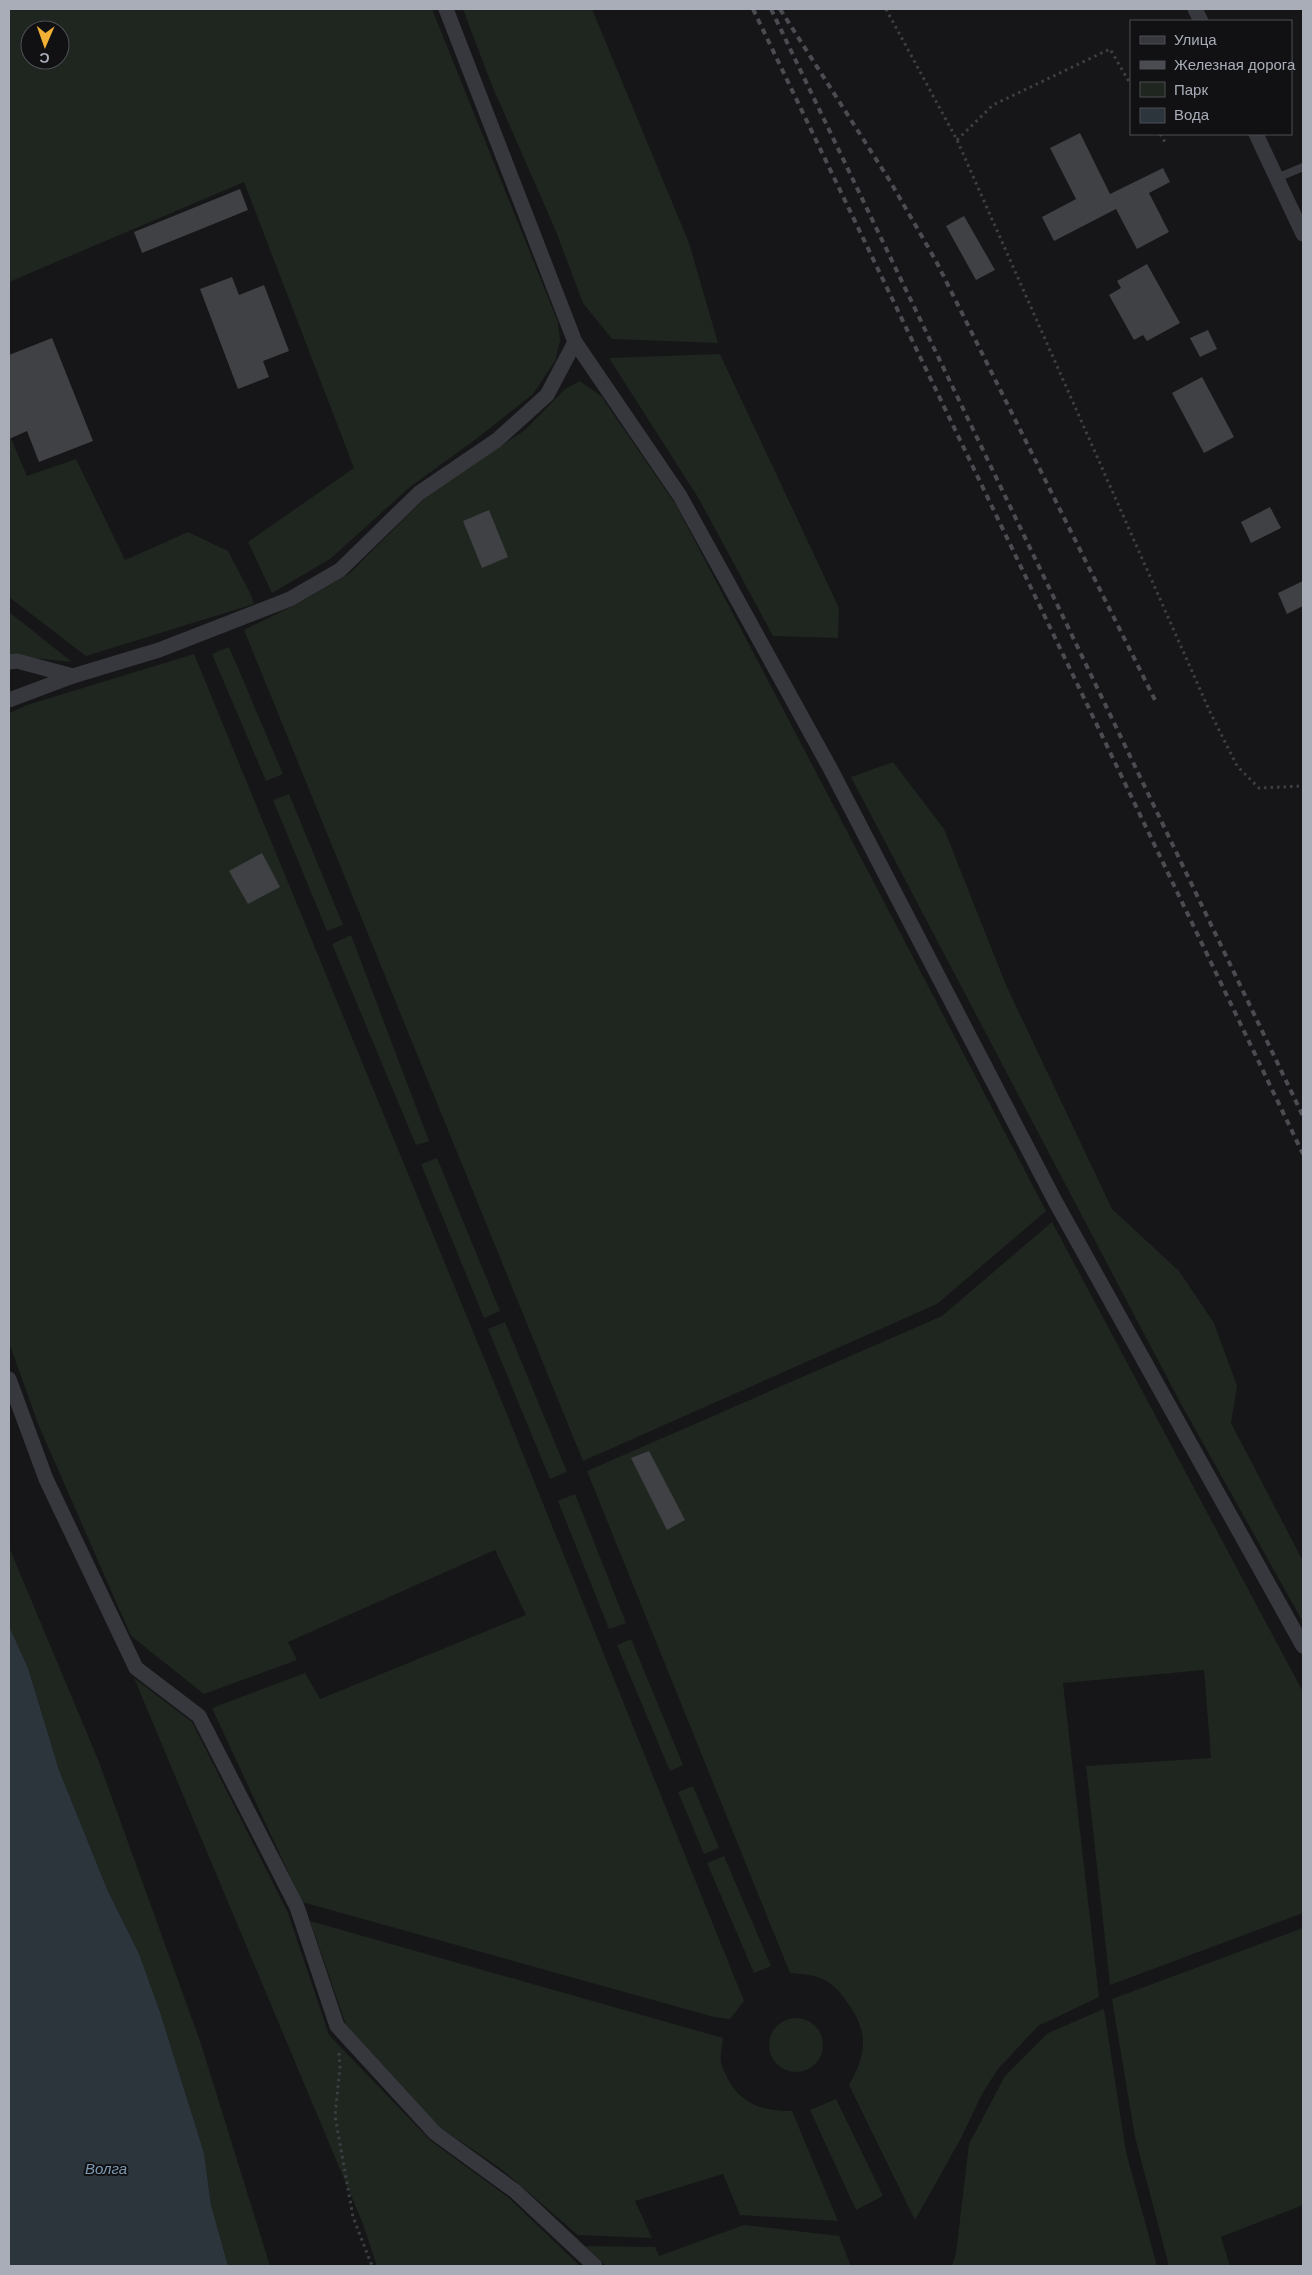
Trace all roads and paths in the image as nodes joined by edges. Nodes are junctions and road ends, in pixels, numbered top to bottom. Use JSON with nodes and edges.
{"nodes":[{"id":1,"x":446,"y":9,"type":"edge"},
{"id":2,"x":886,"y":9,"type":"edge"},
{"id":3,"x":1130,"y":83,"type":"edge"},
{"id":4,"x":1160,"y":135,"type":"edge"},
{"id":5,"x":1256,"y":135,"type":"edge"},
{"id":6,"x":957,"y":140,"type":"junction"},
{"id":7,"x":1164,"y":142,"type":"dead end"},
{"id":8,"x":1303,"y":167,"type":"edge"},
{"id":9,"x":1277,"y":178,"type":"junction"},
{"id":10,"x":1303,"y":234,"type":"edge"},
{"id":11,"x":575,"y":342,"type":"junction"},
{"id":12,"x":9,"y":662,"type":"edge"},
{"id":13,"x":74,"y":676,"type":"junction"},
{"id":14,"x":9,"y":700,"type":"edge"},
{"id":15,"x":1303,"y":786,"type":"edge"},
{"id":16,"x":9,"y":1379,"type":"edge"},
{"id":17,"x":1303,"y":1646,"type":"edge"},
{"id":18,"x":337,"y":2026,"type":"junction"},
{"id":19,"x":372,"y":2266,"type":"edge"},
{"id":20,"x":594,"y":2266,"type":"edge"}],
"edges":[{"from":1,"to":11,"type":"street"},
{"from":2,"to":6,"type":"path"},
{"from":3,"to":6,"type":"path"},
{"from":4,"to":7,"type":"path"},
{"from":5,"to":9,"type":"street"},
{"from":6,"to":15,"type":"path"},
{"from":8,"to":9,"type":"lane"},
{"from":9,"to":10,"type":"street"},
{"from":11,"to":13,"type":"street"},
{"from":11,"to":17,"type":"street"},
{"from":12,"to":13,"type":"street"},
{"from":13,"to":14,"type":"street"},
{"from":16,"to":18,"type":"street"},
{"from":18,"to":19,"type":"path"},
{"from":18,"to":20,"type":"street"}]}
